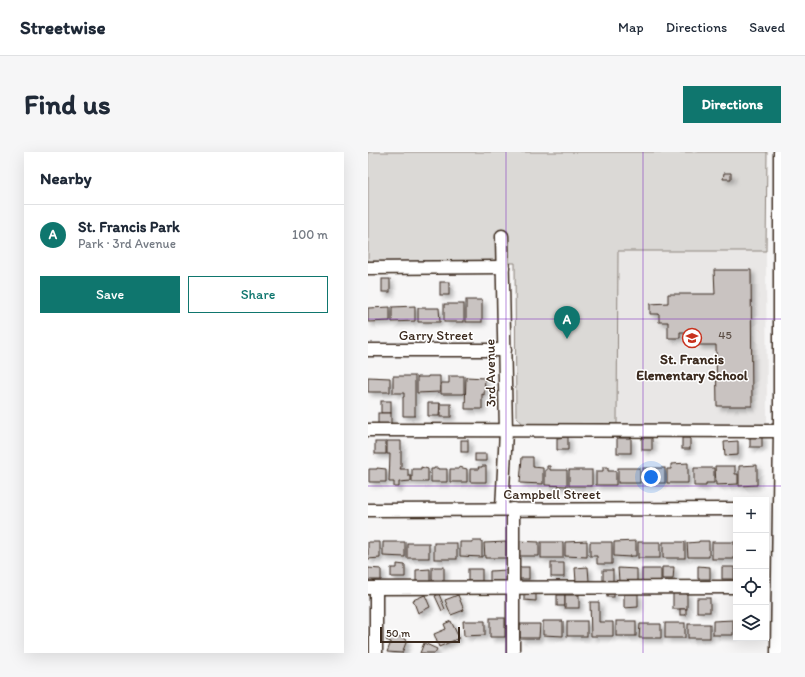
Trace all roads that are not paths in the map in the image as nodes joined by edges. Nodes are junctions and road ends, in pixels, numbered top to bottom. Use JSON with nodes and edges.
{"nodes":[{"id":1,"x":780,"y":152,"type":"edge"},
{"id":2,"x":781,"y":219,"type":"edge"},
{"id":3,"x":502,"y":236,"type":"dead end"},
{"id":4,"x":503,"y":267,"type":"junction"},
{"id":5,"x":368,"y":268,"type":"edge"},
{"id":6,"x":781,"y":292,"type":"edge"},
{"id":7,"x":368,"y":350,"type":"edge"},
{"id":8,"x":505,"y":350,"type":"junction"},
{"id":9,"x":780,"y":358,"type":"edge"},
{"id":10,"x":368,"y":430,"type":"edge"},
{"id":11,"x":506,"y":431,"type":"junction"},
{"id":12,"x":780,"y":431,"type":"edge"},
{"id":13,"x":508,"y":509,"type":"junction"},
{"id":14,"x":733,"y":509,"type":"edge"},
{"id":15,"x":775,"y":509,"type":"edge"},
{"id":16,"x":368,"y":510,"type":"edge"},
{"id":17,"x":513,"y":587,"type":"junction"},
{"id":18,"x":733,"y":587,"type":"edge"},
{"id":19,"x":775,"y":587,"type":"edge"},
{"id":20,"x":372,"y":588,"type":"edge"},
{"id":21,"x":376,"y":653,"type":"edge"},
{"id":22,"x":513,"y":653,"type":"edge"},
{"id":23,"x":777,"y":653,"type":"edge"}],
"edges":[{"from":1,"to":2,"type":"street"},
{"from":2,"to":6,"type":"street"},
{"from":3,"to":4,"type":"street","name":"3rd Avenue"},
{"from":4,"to":5,"type":"street"},
{"from":4,"to":8,"type":"street","name":"3rd Avenue"},
{"from":6,"to":9,"type":"street"},
{"from":7,"to":8,"type":"street","name":"Garry Street"},
{"from":8,"to":11,"type":"street","name":"3rd Avenue"},
{"from":9,"to":12,"type":"street"},
{"from":10,"to":11,"type":"street"},
{"from":11,"to":12,"type":"street"},
{"from":11,"to":13,"type":"street","name":"3rd Avenue"},
{"from":12,"to":15,"type":"street"},
{"from":13,"to":14,"type":"street","name":"Campbell Street"},
{"from":13,"to":16,"type":"street","name":"Campbell Street"},
{"from":13,"to":17,"type":"street","name":"3rd Avenue"},
{"from":15,"to":19,"type":"street"},
{"from":17,"to":18,"type":"street"},
{"from":17,"to":20,"type":"street"},
{"from":17,"to":22,"type":"street","name":"3rd Avenue"},
{"from":19,"to":23,"type":"street"},
{"from":20,"to":21,"type":"street"}]}
